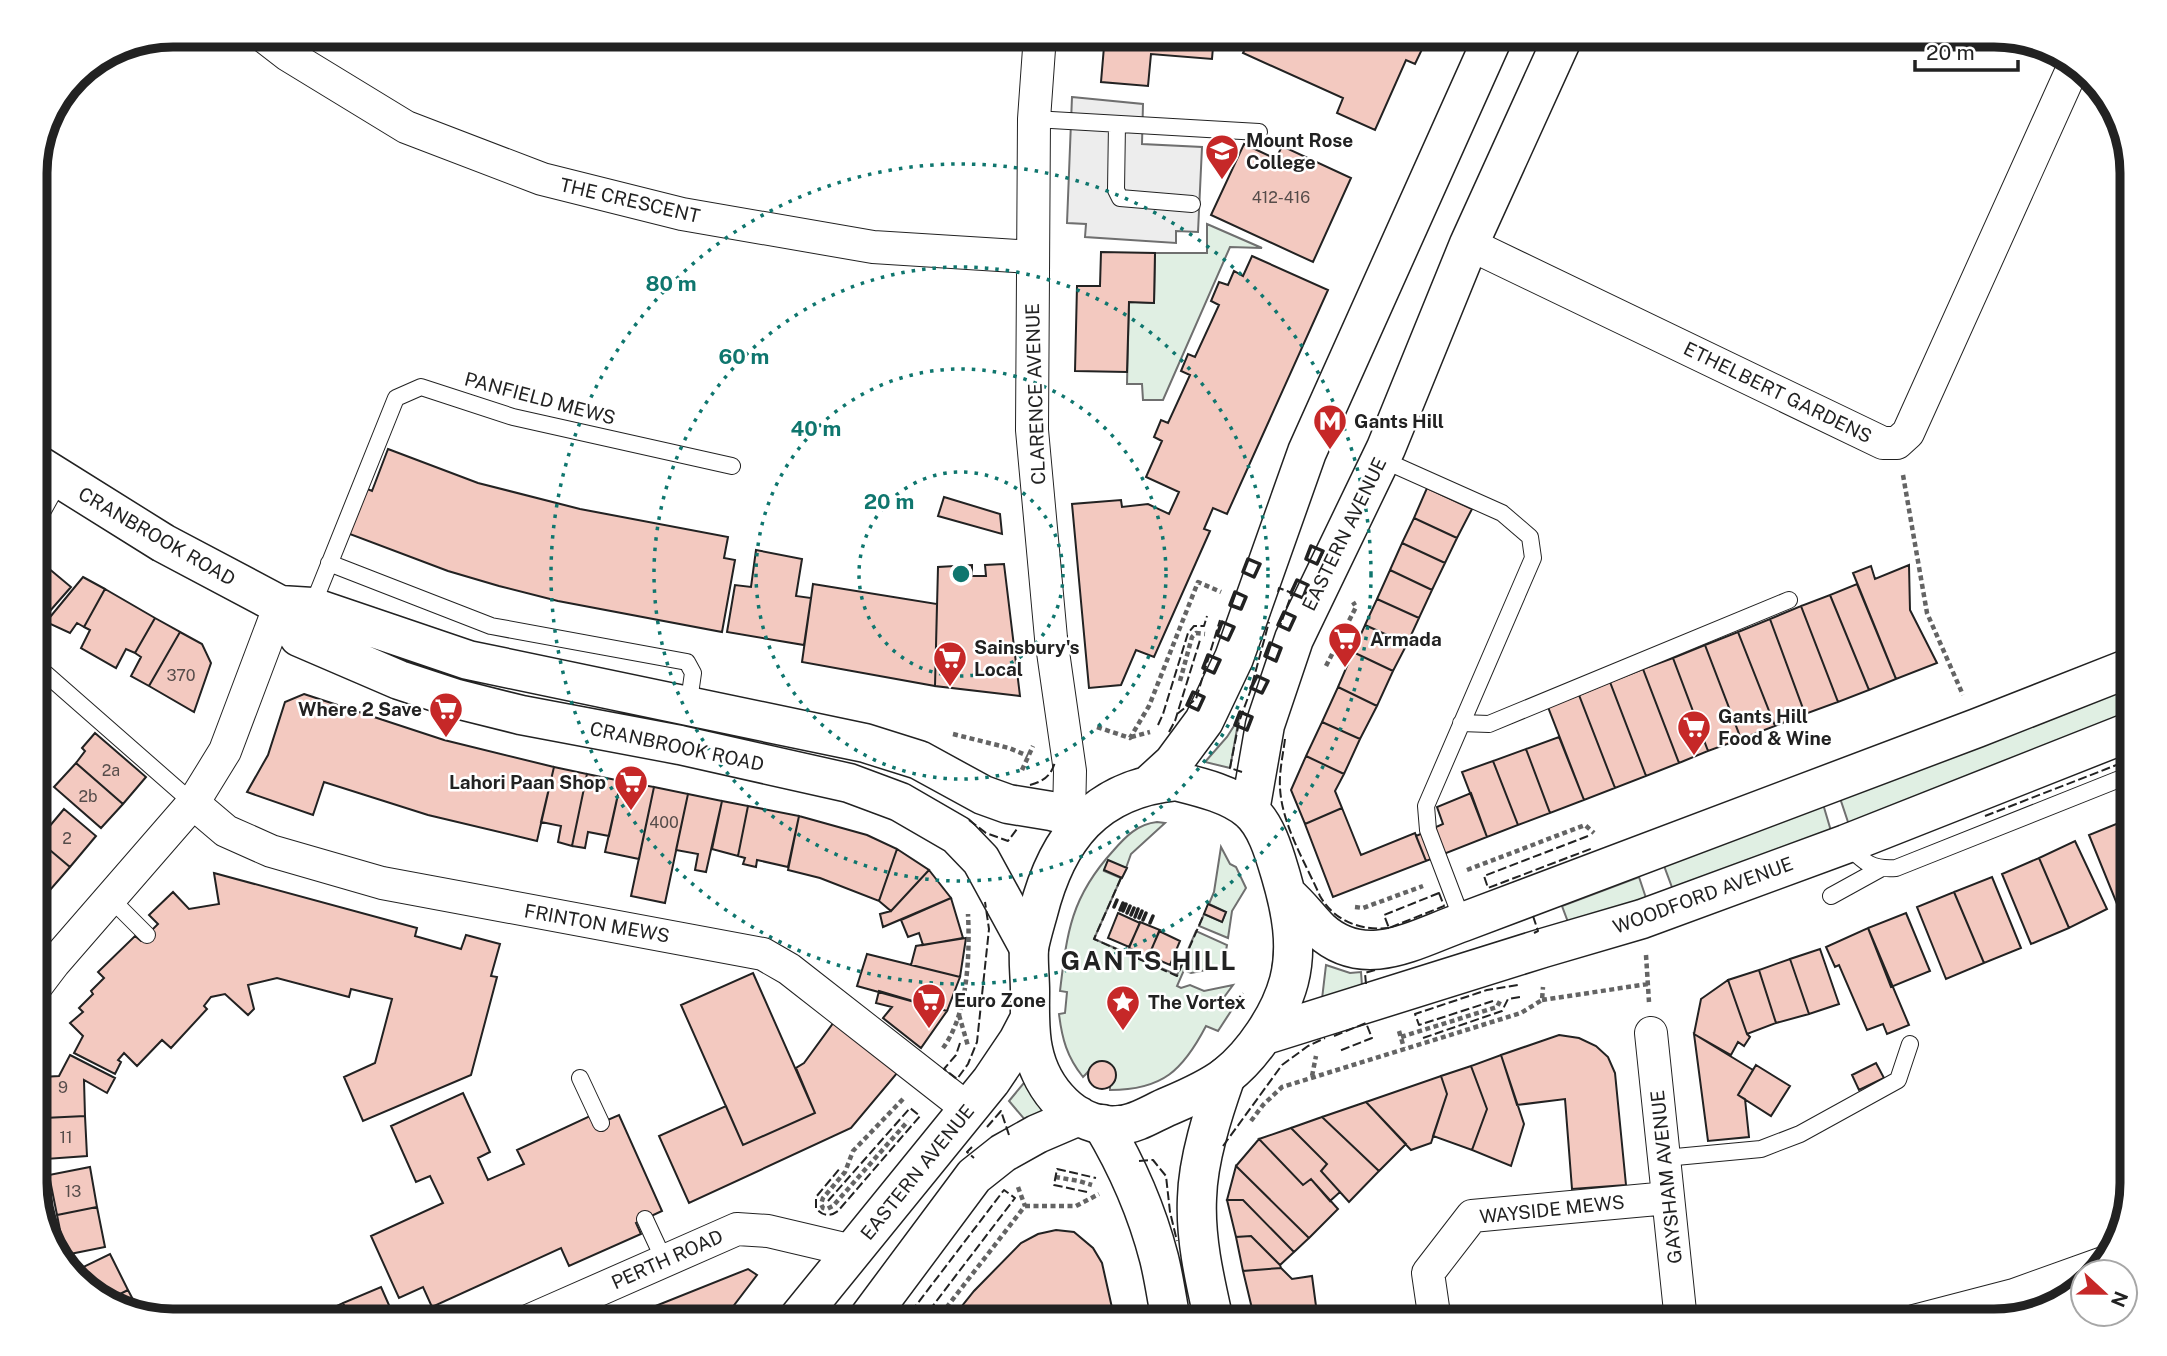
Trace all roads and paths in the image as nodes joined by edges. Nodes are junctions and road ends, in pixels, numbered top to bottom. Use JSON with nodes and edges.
{"nodes":[{"id":1,"x":278,"y":47,"type":"edge"},
{"id":2,"x":1039,"y":47,"type":"edge"},
{"id":3,"x":1489,"y":47,"type":"edge"},
{"id":4,"x":1559,"y":47,"type":"edge"},
{"id":5,"x":2070,"y":74,"type":"edge"},
{"id":6,"x":1034,"y":119,"type":"junction"},
{"id":7,"x":1117,"y":124,"type":"junction"},
{"id":8,"x":1259,"y":132,"type":"dead end"},
{"id":9,"x":1192,"y":204,"type":"dead end"},
{"id":10,"x":1469,"y":244,"type":"junction"},
{"id":11,"x":1032,"y":257,"type":"junction"},
{"id":12,"x":1897,"y":443,"type":"junction"},
{"id":13,"x":1381,"y":459,"type":"junction"},
{"id":14,"x":732,"y":466,"type":"dead end"},
{"id":15,"x":48,"y":471,"type":"edge"},
{"id":16,"x":329,"y":563,"type":"junction"},
{"id":17,"x":1219,"y":591,"type":"dead end"},
{"id":18,"x":1789,"y":600,"type":"dead end"},
{"id":19,"x":296,"y":606,"type":"junction"},
{"id":20,"x":2120,"y":672,"type":"edge"},
{"id":21,"x":48,"y":676,"type":"edge"},
{"id":22,"x":1461,"y":723,"type":"junction"},
{"id":23,"x":685,"y":725,"type":"junction"},
{"id":24,"x":1092,"y":726,"type":"dead end"},
{"id":25,"x":1977,"y":728,"type":"junction"},
{"id":26,"x":944,"y":732,"type":"dead end"},
{"id":27,"x":2120,"y":736,"type":"edge"},
{"id":28,"x":1028,"y":756,"type":"dead end"},
{"id":29,"x":2120,"y":779,"type":"edge"},
{"id":30,"x":1150,"y":784,"type":"junction"},
{"id":31,"x":193,"y":803,"type":"junction"},
{"id":32,"x":1250,"y":811,"type":"junction"},
{"id":33,"x":1075,"y":824,"type":"junction"},
{"id":34,"x":1600,"y":838,"type":"dead end"},
{"id":35,"x":1846,"y":844,"type":"junction"},
{"id":36,"x":1880,"y":869,"type":"junction"},
{"id":37,"x":1446,"y":878,"type":"junction"},
{"id":38,"x":1286,"y":894,"type":"junction"},
{"id":39,"x":1831,"y":896,"type":"dead end"},
{"id":40,"x":110,"y":898,"type":"junction"},
{"id":41,"x":963,"y":903,"type":"dead end"},
{"id":42,"x":1348,"y":907,"type":"dead end"},
{"id":43,"x":1643,"y":919,"type":"junction"},
{"id":44,"x":1463,"y":922,"type":"junction"},
{"id":45,"x":148,"y":935,"type":"dead end"},
{"id":46,"x":1029,"y":948,"type":"junction"},
{"id":47,"x":48,"y":972,"type":"edge"},
{"id":48,"x":1648,"y":984,"type":"junction"},
{"id":49,"x":1542,"y":986,"type":"dead end"},
{"id":50,"x":1542,"y":1000,"type":"junction"},
{"id":51,"x":1497,"y":1007,"type":"dead end"},
{"id":52,"x":958,"y":1014,"type":"junction"},
{"id":53,"x":1030,"y":1018,"type":"junction"},
{"id":54,"x":1651,"y":1033,"type":"joint"},
{"id":55,"x":1265,"y":1035,"type":"junction"},
{"id":56,"x":1401,"y":1037,"type":"dead end"},
{"id":57,"x":968,"y":1044,"type":"dead end"},
{"id":58,"x":1910,"y":1044,"type":"dead end"},
{"id":59,"x":1226,"y":1076,"type":"junction"},
{"id":60,"x":580,"y":1078,"type":"dead end"},
{"id":61,"x":920,"y":1080,"type":"junction"},
{"id":62,"x":968,"y":1109,"type":"junction"},
{"id":63,"x":915,"y":1112,"type":"dead end"},
{"id":64,"x":1090,"y":1120,"type":"junction"},
{"id":65,"x":601,"y":1123,"type":"dead end"},
{"id":66,"x":1249,"y":1125,"type":"dead end"},
{"id":67,"x":1665,"y":1158,"type":"junction"},
{"id":68,"x":1013,"y":1177,"type":"dead end"},
{"id":69,"x":1055,"y":1177,"type":"dead end"},
{"id":70,"x":1088,"y":1183,"type":"dead end"},
{"id":71,"x":1102,"y":1193,"type":"dead end"},
{"id":72,"x":1668,"y":1198,"type":"junction"},
{"id":73,"x":1026,"y":1206,"type":"junction"},
{"id":74,"x":645,"y":1219,"type":"dead end"},
{"id":75,"x":853,"y":1251,"type":"junction"},
{"id":76,"x":664,"y":1260,"type":"junction"},
{"id":77,"x":2069,"y":1275,"type":"edge"},
{"id":78,"x":555,"y":1309,"type":"edge"},
{"id":79,"x":806,"y":1309,"type":"edge"},
{"id":80,"x":875,"y":1309,"type":"edge"},
{"id":81,"x":945,"y":1309,"type":"edge"},
{"id":82,"x":1169,"y":1309,"type":"edge"},
{"id":83,"x":1212,"y":1309,"type":"edge"},
{"id":84,"x":1433,"y":1309,"type":"edge"},
{"id":85,"x":1680,"y":1309,"type":"edge"},
{"id":86,"x":1960,"y":1309,"type":"edge"}],
"edges":[{"from":1,"to":11,"type":"street","name":"THE CRESCENT"},
{"from":2,"to":6,"type":"street","name":"CLARENCE AVENUE"},
{"from":3,"to":30,"type":"main road"},
{"from":4,"to":10,"type":"main road","name":"EASTERN AVENUE"},
{"from":5,"to":12,"type":"street","name":"ETHELBERT GARDENS"},
{"from":6,"to":7,"type":"lane"},
{"from":6,"to":11,"type":"street","name":"CLARENCE AVENUE"},
{"from":7,"to":8,"type":"lane"},
{"from":7,"to":9,"type":"lane"},
{"from":10,"to":12,"type":"street","name":"ETHELBERT GARDENS"},
{"from":10,"to":13,"type":"main road","name":"EASTERN AVENUE"},
{"from":11,"to":33,"type":"street","name":"CLARENCE AVENUE"},
{"from":12,"to":25,"type":"path"},
{"from":13,"to":22,"type":"lane"},
{"from":13,"to":32,"type":"main road","name":"EASTERN AVENUE"},
{"from":14,"to":16,"type":"lane","name":"PANFIELD MEWS"},
{"from":15,"to":19,"type":"main road","name":"CRANBROOK ROAD"},
{"from":16,"to":19,"type":"lane","name":"PANFIELD MEWS"},
{"from":16,"to":23,"type":"lane"},
{"from":17,"to":24,"type":"path"},
{"from":18,"to":22,"type":"lane"},
{"from":19,"to":23,"type":"main road","name":"CRANBROOK ROAD"},
{"from":19,"to":31,"type":"street"},
{"from":20,"to":25,"type":"main road"},
{"from":21,"to":31,"type":"lane"},
{"from":22,"to":37,"type":"lane"},
{"from":23,"to":33,"type":"main road","name":"CRANBROOK ROAD"},
{"from":23,"to":46,"type":"main road","name":"CRANBROOK ROAD"},
{"from":25,"to":44,"type":"main road"},
{"from":26,"to":28,"type":"path"},
{"from":27,"to":35,"type":"main road","name":"WOODFORD AVENUE"},
{"from":29,"to":36,"type":"lane"},
{"from":30,"to":32,"type":"main road"},
{"from":30,"to":33,"type":"main road"},
{"from":31,"to":40,"type":"street"},
{"from":31,"to":61,"type":"street","name":"FRINTON MEWS"},
{"from":32,"to":38,"type":"main road"},
{"from":33,"to":46,"type":"main road"},
{"from":34,"to":37,"type":"path"},
{"from":35,"to":36,"type":"lane"},
{"from":35,"to":43,"type":"main road","name":"WOODFORD AVENUE"},
{"from":36,"to":39,"type":"lane"},
{"from":37,"to":42,"type":"path"},
{"from":37,"to":44,"type":"lane"},
{"from":38,"to":44,"type":"main road"},
{"from":38,"to":55,"type":"main road"},
{"from":40,"to":45,"type":"lane"},
{"from":40,"to":47,"type":"street"},
{"from":41,"to":52,"type":"path"},
{"from":43,"to":48,"type":"path"},
{"from":43,"to":55,"type":"main road","name":"WOODFORD AVENUE"},
{"from":46,"to":53,"type":"main road"},
{"from":48,"to":50,"type":"path"},
{"from":48,"to":54,"type":"path"},
{"from":49,"to":50,"type":"path"},
{"from":50,"to":66,"type":"path"},
{"from":51,"to":56,"type":"path"},
{"from":52,"to":57,"type":"path"},
{"from":52,"to":61,"type":"path"},
{"from":53,"to":62,"type":"main road","name":"EASTERN AVENUE"},
{"from":53,"to":64,"type":"main road"},
{"from":54,"to":67,"type":"street","name":"GAYSHAM AVENUE"},
{"from":55,"to":59,"type":"main road"},
{"from":58,"to":67,"type":"lane"},
{"from":59,"to":64,"type":"main road"},
{"from":59,"to":83,"type":"main road"},
{"from":60,"to":65,"type":"lane"},
{"from":61,"to":62,"type":"street","name":"FRINTON MEWS"},
{"from":61,"to":63,"type":"path"},
{"from":62,"to":75,"type":"main road","name":"EASTERN AVENUE"},
{"from":64,"to":80,"type":"main road"},
{"from":64,"to":82,"type":"main road"},
{"from":67,"to":72,"type":"street","name":"GAYSHAM AVENUE"},
{"from":68,"to":73,"type":"path"},
{"from":69,"to":70,"type":"path"},
{"from":71,"to":73,"type":"path"},
{"from":72,"to":84,"type":"street","name":"WAYSIDE MEWS"},
{"from":72,"to":85,"type":"street","name":"GAYSHAM AVENUE"},
{"from":73,"to":81,"type":"path"},
{"from":74,"to":76,"type":"lane"},
{"from":75,"to":76,"type":"street","name":"PERTH ROAD"},
{"from":75,"to":79,"type":"main road","name":"EASTERN AVENUE"},
{"from":76,"to":78,"type":"street","name":"PERTH ROAD"},
{"from":77,"to":86,"type":"street"}]}
